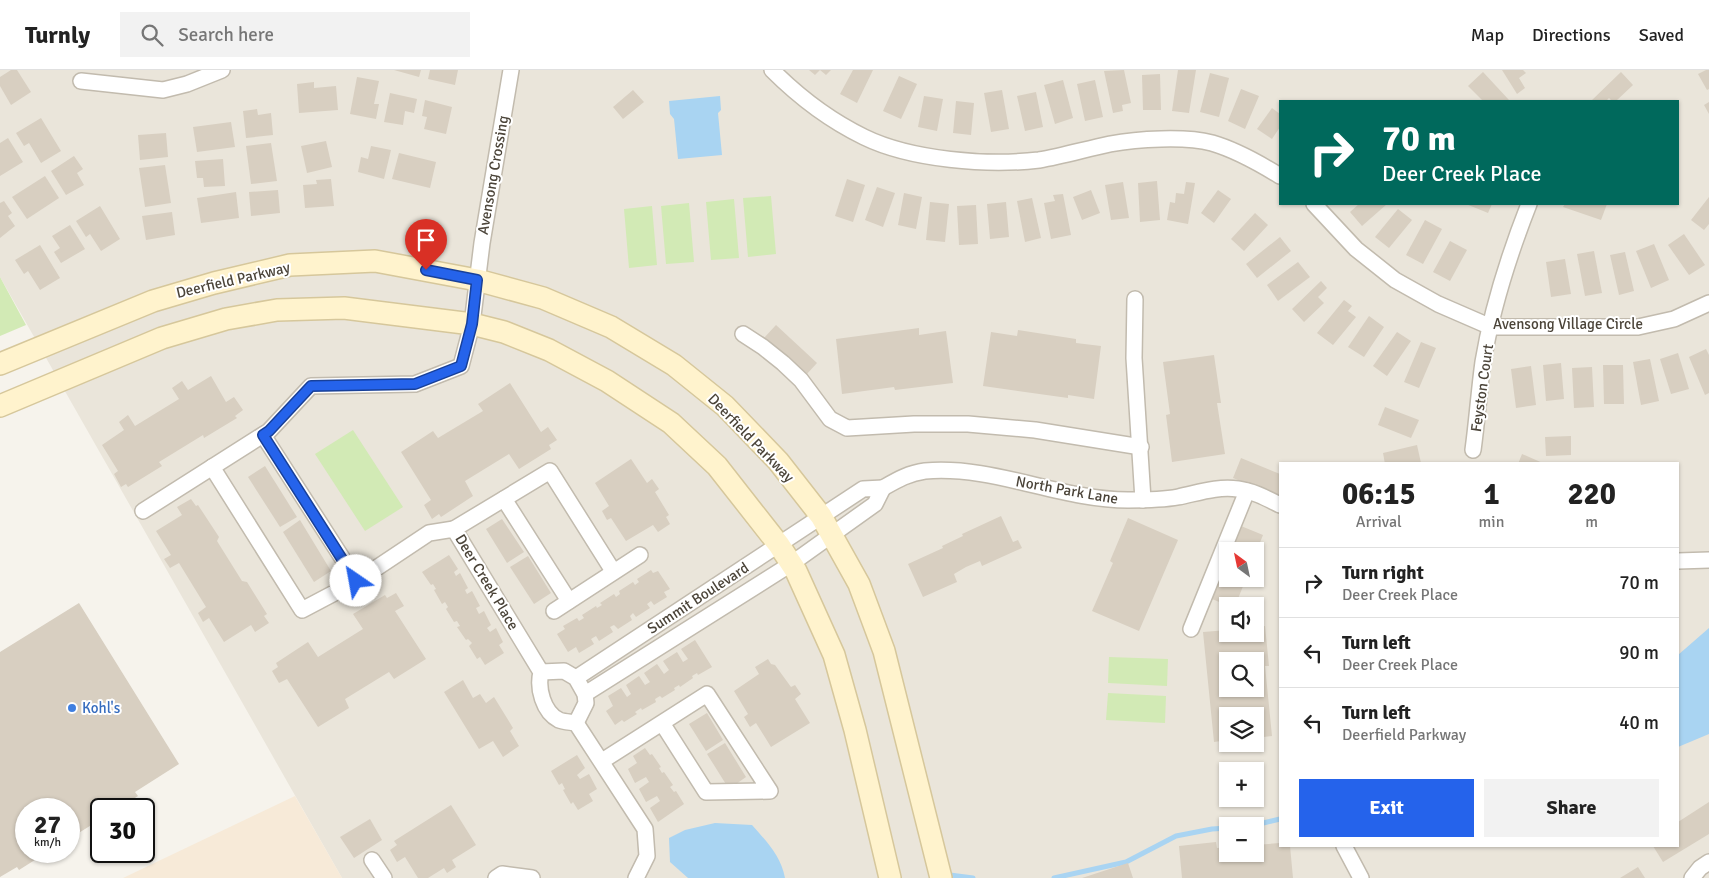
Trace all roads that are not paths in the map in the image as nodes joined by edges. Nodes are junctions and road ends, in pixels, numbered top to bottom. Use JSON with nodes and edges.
{"nodes":[{"id":1,"x":222,"y":70,"type":"edge"},
{"id":2,"x":511,"y":70,"type":"edge"},
{"id":3,"x":772,"y":70,"type":"edge"},
{"id":4,"x":81,"y":81,"type":"dead end"},
{"id":5,"x":1279,"y":175,"type":"edge"},
{"id":6,"x":1315,"y":205,"type":"edge"},
{"id":7,"x":1529,"y":205,"type":"edge"},
{"id":8,"x":477,"y":280,"type":"junction"},
{"id":9,"x":1135,"y":300,"type":"dead end"},
{"id":10,"x":1709,"y":303,"type":"edge"},
{"id":11,"x":472,"y":324,"type":"junction"},
{"id":12,"x":1490,"y":326,"type":"junction"},
{"id":13,"x":743,"y":334,"type":"dead end"},
{"id":14,"x":0,"y":364,"type":"edge"},
{"id":15,"x":0,"y":406,"type":"edge"},
{"id":16,"x":263,"y":435,"type":"junction"},
{"id":17,"x":1140,"y":447,"type":"junction"},
{"id":18,"x":1473,"y":450,"type":"dead end"},
{"id":19,"x":212,"y":467,"type":"junction"},
{"id":20,"x":883,"y":488,"type":"junction"},
{"id":21,"x":1247,"y":491,"type":"junction"},
{"id":22,"x":504,"y":499,"type":"junction"},
{"id":23,"x":1143,"y":500,"type":"junction"},
{"id":24,"x":1279,"y":504,"type":"edge"},
{"id":25,"x":142,"y":511,"type":"dead end"},
{"id":26,"x":821,"y":516,"type":"junction"},
{"id":27,"x":454,"y":529,"type":"junction"},
{"id":28,"x":832,"y":535,"type":"junction"},
{"id":29,"x":779,"y":545,"type":"junction"},
{"id":30,"x":640,"y":555,"type":"dead end"},
{"id":31,"x":1709,"y":560,"type":"edge"},
{"id":32,"x":1679,"y":561,"type":"edge"},
{"id":33,"x":791,"y":564,"type":"junction"},
{"id":34,"x":613,"y":571,"type":"junction"},
{"id":35,"x":356,"y":581,"type":"junction"},
{"id":36,"x":569,"y":601,"type":"junction"},
{"id":37,"x":554,"y":611,"type":"dead end"},
{"id":38,"x":1191,"y":629,"type":"dead end"},
{"id":39,"x":541,"y":672,"type":"junction"},
{"id":40,"x":576,"y":678,"type":"junction"},
{"id":41,"x":585,"y":694,"type":"junction"},
{"id":42,"x":576,"y":723,"type":"junction"},
{"id":43,"x":662,"y":723,"type":"junction"},
{"id":44,"x":602,"y":761,"type":"junction"},
{"id":45,"x":1345,"y":847,"type":"edge"},
{"id":46,"x":372,"y":860,"type":"dead end"},
{"id":47,"x":1709,"y":862,"type":"edge"},
{"id":48,"x":384,"y":878,"type":"edge"},
{"id":49,"x":496,"y":878,"type":"edge"},
{"id":50,"x":532,"y":878,"type":"edge"},
{"id":51,"x":636,"y":878,"type":"edge"},
{"id":52,"x":890,"y":878,"type":"edge"},
{"id":53,"x":941,"y":878,"type":"edge"},
{"id":54,"x":1361,"y":878,"type":"edge"},
{"id":55,"x":1692,"y":878,"type":"edge"}],
"edges":[{"from":1,"to":4,"type":"street"},
{"from":2,"to":8,"type":"street","name":"Avensong Crossing"},
{"from":3,"to":5,"type":"street"},
{"from":6,"to":12,"type":"street","name":"Avensong Village Circle"},
{"from":7,"to":12,"type":"street","name":"Feyston Court"},
{"from":8,"to":11,"type":"street"},
{"from":8,"to":14,"type":"main road","name":"Deerfield Parkway"},
{"from":8,"to":26,"type":"main road","name":"Deerfield Parkway"},
{"from":9,"to":17,"type":"street"},
{"from":10,"to":12,"type":"street","name":"Avensong Village Circle"},
{"from":11,"to":15,"type":"main road"},
{"from":11,"to":16,"type":"street"},
{"from":11,"to":29,"type":"main road"},
{"from":12,"to":18,"type":"street","name":"Feyston Court"},
{"from":13,"to":17,"type":"street"},
{"from":16,"to":19,"type":"street"},
{"from":16,"to":35,"type":"street"},
{"from":17,"to":23,"type":"street"},
{"from":19,"to":25,"type":"street"},
{"from":19,"to":35,"type":"street","name":"Deer Creek Place"},
{"from":20,"to":23,"type":"street","name":"North Park Lane"},
{"from":20,"to":26,"type":"street","name":"North Park Lane"},
{"from":20,"to":28,"type":"street","name":"North Park Lane"},
{"from":21,"to":23,"type":"street","name":"North Park Lane"},
{"from":21,"to":24,"type":"street","name":"North Park Lane"},
{"from":21,"to":38,"type":"street"},
{"from":22,"to":27,"type":"street"},
{"from":22,"to":34,"type":"street"},
{"from":22,"to":36,"type":"street"},
{"from":26,"to":28,"type":"main road","name":"Deerfield Parkway"},
{"from":26,"to":29,"type":"street","name":"Summit Boulevard"},
{"from":27,"to":35,"type":"street","name":"Deer Creek Place"},
{"from":27,"to":39,"type":"street","name":"Deer Creek Place"},
{"from":28,"to":33,"type":"street","name":"Summit Boulevard"},
{"from":28,"to":53,"type":"main road","name":"Deerfield Parkway"},
{"from":29,"to":33,"type":"main road"},
{"from":29,"to":40,"type":"street","name":"Summit Boulevard"},
{"from":30,"to":34,"type":"street"},
{"from":31,"to":32,"type":"street"},
{"from":33,"to":41,"type":"street","name":"Summit Boulevard"},
{"from":33,"to":52,"type":"main road"},
{"from":34,"to":36,"type":"street"},
{"from":36,"to":37,"type":"street"},
{"from":39,"to":40,"type":"street"},
{"from":39,"to":42,"type":"street"},
{"from":40,"to":41,"type":"street"},
{"from":41,"to":42,"type":"street"},
{"from":42,"to":44,"type":"street"},
{"from":43,"to":43,"type":"street"},
{"from":43,"to":44,"type":"street"},
{"from":44,"to":51,"type":"street"},
{"from":45,"to":54,"type":"street"},
{"from":46,"to":48,"type":"street"},
{"from":47,"to":55,"type":"street"},
{"from":49,"to":50,"type":"street"}]}
